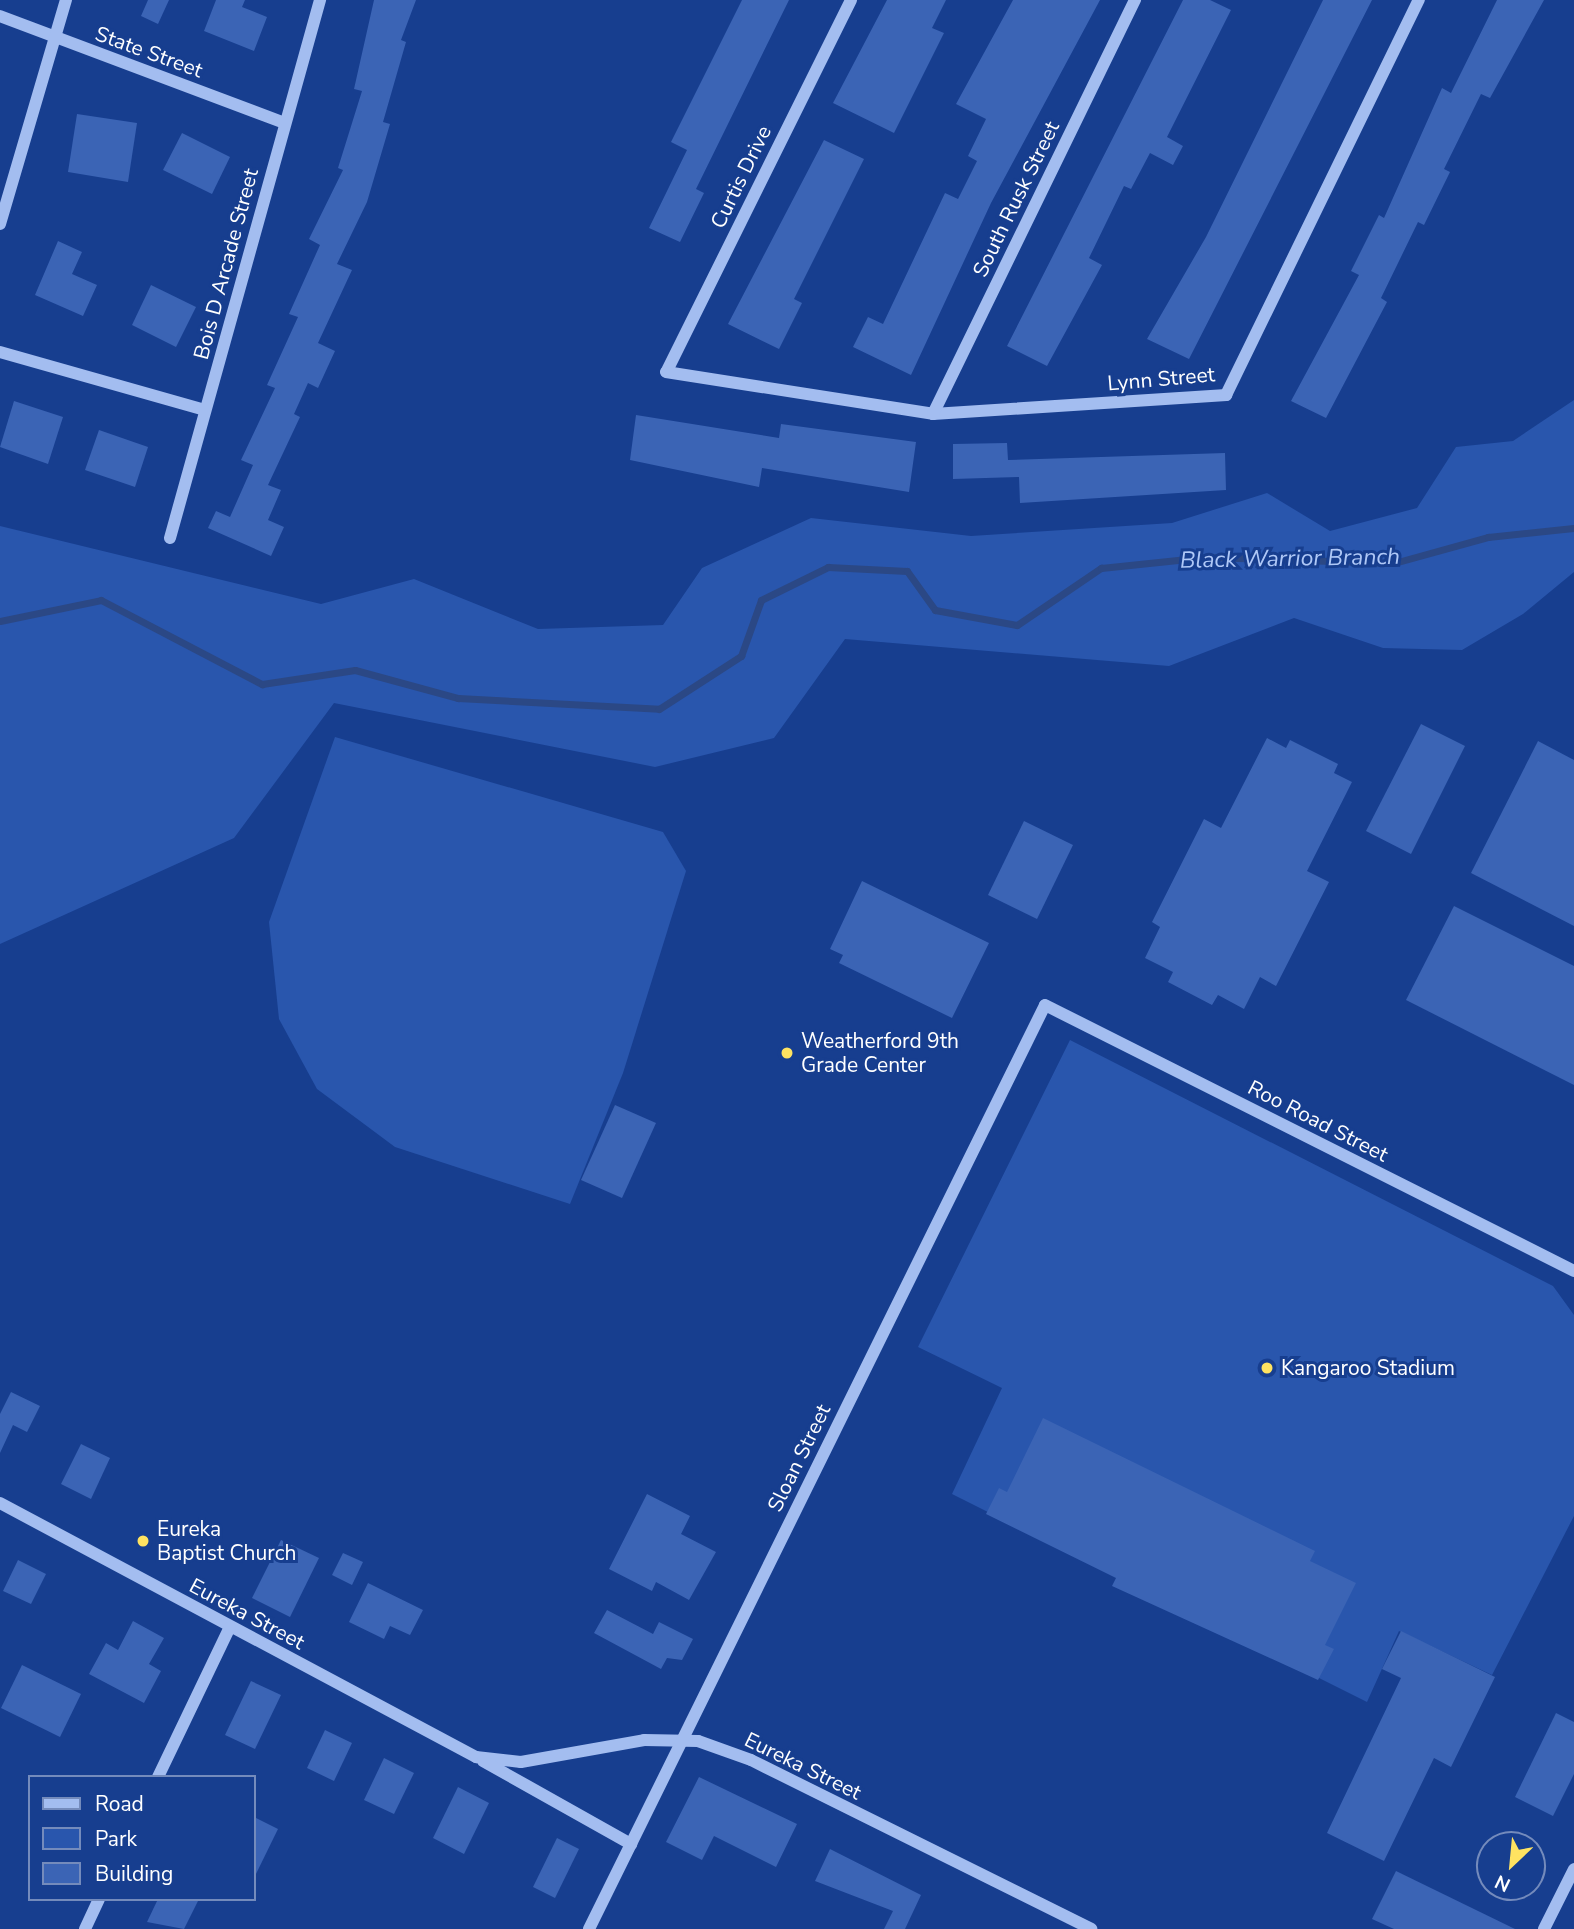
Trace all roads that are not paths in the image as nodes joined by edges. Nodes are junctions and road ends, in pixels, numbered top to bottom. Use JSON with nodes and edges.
{"nodes":[{"id":1,"x":66,"y":0,"type":"edge"},
{"id":2,"x":320,"y":0,"type":"edge"},
{"id":3,"x":851,"y":0,"type":"edge"},
{"id":4,"x":1135,"y":0,"type":"edge"},
{"id":5,"x":1419,"y":0,"type":"edge"},
{"id":6,"x":0,"y":16,"type":"edge"},
{"id":7,"x":56,"y":38,"type":"junction"},
{"id":8,"x":284,"y":123,"type":"junction"},
{"id":9,"x":0,"y":224,"type":"edge"},
{"id":10,"x":0,"y":352,"type":"edge"},
{"id":11,"x":666,"y":372,"type":"joint"},
{"id":12,"x":205,"y":410,"type":"junction"},
{"id":13,"x":933,"y":414,"type":"junction"},
{"id":14,"x":170,"y":538,"type":"dead end"},
{"id":15,"x":1045,"y":1005,"type":"joint"},
{"id":16,"x":1574,"y":1271,"type":"edge"},
{"id":17,"x":0,"y":1503,"type":"edge"},
{"id":18,"x":230,"y":1627,"type":"junction"},
{"id":19,"x":681,"y":1742,"type":"junction"},
{"id":20,"x":476,"y":1757,"type":"junction"},
{"id":21,"x":159,"y":1775,"type":"edge"},
{"id":22,"x":631,"y":1844,"type":"junction"},
{"id":23,"x":1574,"y":1869,"type":"edge"},
{"id":24,"x":98,"y":1901,"type":"edge"},
{"id":25,"x":85,"y":1929,"type":"edge"},
{"id":26,"x":589,"y":1929,"type":"edge"},
{"id":27,"x":1091,"y":1929,"type":"edge"},
{"id":28,"x":1544,"y":1929,"type":"edge"}],
"edges":[{"from":1,"to":7,"type":"street"},
{"from":2,"to":8,"type":"street","name":"Bois D Arcade Street"},
{"from":3,"to":11,"type":"street","name":"Curtis Drive"},
{"from":4,"to":13,"type":"street","name":"South Rusk Street"},
{"from":5,"to":13,"type":"street","name":"Lynn Street"},
{"from":6,"to":7,"type":"street","name":"State Street"},
{"from":7,"to":8,"type":"street","name":"State Street"},
{"from":7,"to":9,"type":"street"},
{"from":8,"to":12,"type":"street","name":"Bois D Arcade Street"},
{"from":10,"to":12,"type":"street"},
{"from":11,"to":13,"type":"street","name":"Lynn Street"},
{"from":12,"to":14,"type":"street","name":"Bois D Arcade Street"},
{"from":15,"to":16,"type":"street","name":"Roo Road Street"},
{"from":15,"to":19,"type":"street","name":"Sloan Street"},
{"from":17,"to":18,"type":"street","name":"Eureka Street"},
{"from":18,"to":20,"type":"street","name":"Eureka Street"},
{"from":18,"to":21,"type":"street"},
{"from":19,"to":20,"type":"street","name":"Eureka Street"},
{"from":19,"to":22,"type":"street","name":"Sloan Street"},
{"from":19,"to":27,"type":"street","name":"Eureka Street"},
{"from":20,"to":22,"type":"street","name":"Eureka Street"},
{"from":22,"to":26,"type":"street","name":"Sloan Street"},
{"from":23,"to":28,"type":"street"},
{"from":24,"to":25,"type":"street"}]}
